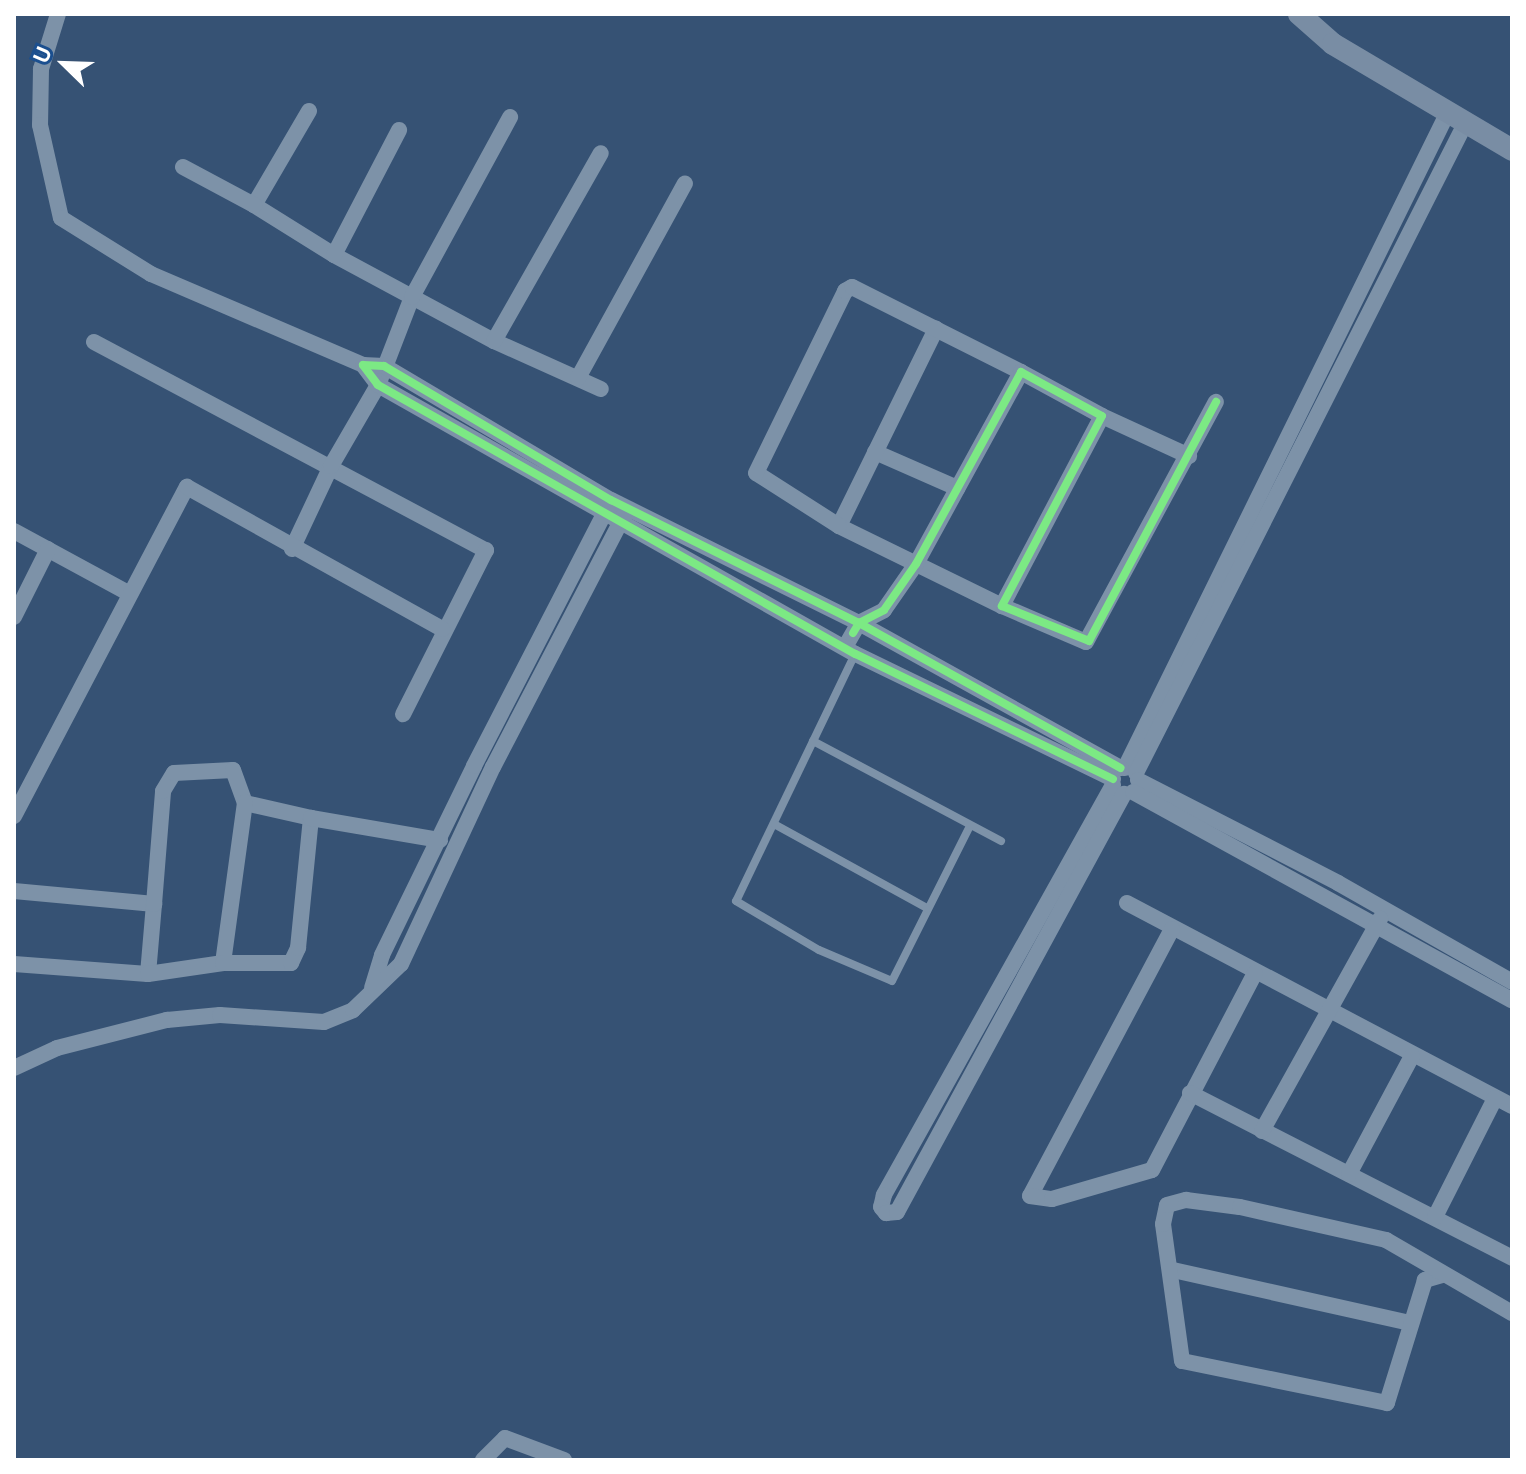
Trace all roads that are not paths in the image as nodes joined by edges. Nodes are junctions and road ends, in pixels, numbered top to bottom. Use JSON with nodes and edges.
{"nodes":[{"id":1,"x":58,"y":14,"type":"edge"},
{"id":2,"x":1299,"y":14,"type":"edge"},
{"id":3,"x":309,"y":111,"type":"dead end"},
{"id":4,"x":510,"y":117,"type":"dead end"},
{"id":5,"x":1456,"y":119,"type":"junction"},
{"id":6,"x":399,"y":130,"type":"dead end"},
{"id":7,"x":1512,"y":150,"type":"edge"},
{"id":8,"x":601,"y":153,"type":"dead end"},
{"id":9,"x":183,"y":167,"type":"dead end"},
{"id":10,"x":685,"y":183,"type":"dead end"},
{"id":11,"x":254,"y":205,"type":"junction"},
{"id":12,"x":334,"y":255,"type":"junction"},
{"id":13,"x":412,"y":297,"type":"junction"},
{"id":14,"x":936,"y":329,"type":"junction"},
{"id":15,"x":494,"y":341,"type":"junction"},
{"id":16,"x":94,"y":342,"type":"dead end"},
{"id":17,"x":363,"y":365,"type":"junction"},
{"id":18,"x":384,"y":366,"type":"junction"},
{"id":19,"x":1021,"y":372,"type":"junction"},
{"id":20,"x":578,"y":378,"type":"junction"},
{"id":21,"x":378,"y":385,"type":"junction"},
{"id":22,"x":601,"y":389,"type":"dead end"},
{"id":23,"x":1216,"y":402,"type":"dead end"},
{"id":24,"x":1102,"y":416,"type":"junction"},
{"id":25,"x":875,"y":452,"type":"junction"},
{"id":26,"x":1189,"y":456,"type":"junction"},
{"id":27,"x":331,"y":466,"type":"junction"},
{"id":28,"x":957,"y":488,"type":"junction"},
{"id":29,"x":616,"y":512,"type":"junction"},
{"id":30,"x":839,"y":526,"type":"junction"},
{"id":31,"x":14,"y":531,"type":"edge"},
{"id":32,"x":48,"y":549,"type":"junction"},
{"id":33,"x":292,"y":549,"type":"junction"},
{"id":34,"x":916,"y":564,"type":"junction"},
{"id":35,"x":128,"y":593,"type":"junction"},
{"id":36,"x":1002,"y":606,"type":"junction"},
{"id":37,"x":884,"y":610,"type":"junction"},
{"id":38,"x":14,"y":617,"type":"edge"},
{"id":39,"x":859,"y":623,"type":"junction"},
{"id":40,"x":442,"y":629,"type":"junction"},
{"id":41,"x":892,"y":645,"type":"junction"},
{"id":42,"x":850,"y":650,"type":"junction"},
{"id":43,"x":883,"y":666,"type":"junction"},
{"id":44,"x":403,"y":714,"type":"dead end"},
{"id":45,"x":813,"y":741,"type":"junction"},
{"id":46,"x":1125,"y":780,"type":"junction"},
{"id":47,"x":245,"y":803,"type":"junction"},
{"id":48,"x":14,"y":816,"type":"edge"},
{"id":49,"x":311,"y":818,"type":"junction"},
{"id":50,"x":774,"y":824,"type":"junction"},
{"id":51,"x":970,"y":826,"type":"junction"},
{"id":52,"x":440,"y":840,"type":"junction"},
{"id":53,"x":1001,"y":841,"type":"dead end"},
{"id":54,"x":14,"y":891,"type":"edge"},
{"id":55,"x":1127,"y":903,"type":"dead end"},
{"id":56,"x":154,"y":904,"type":"junction"},
{"id":57,"x":927,"y":908,"type":"junction"},
{"id":58,"x":1385,"y":910,"type":"junction"},
{"id":59,"x":1375,"y":926,"type":"junction"},
{"id":60,"x":1172,"y":929,"type":"junction"},
{"id":61,"x":223,"y":963,"type":"junction"},
{"id":62,"x":14,"y":964,"type":"edge"},
{"id":63,"x":1255,"y":973,"type":"junction"},
{"id":64,"x":148,"y":974,"type":"junction"},
{"id":65,"x":1512,"y":982,"type":"edge"},
{"id":66,"x":372,"y":989,"type":"junction"},
{"id":67,"x":1512,"y":1000,"type":"edge"},
{"id":68,"x":1325,"y":1011,"type":"junction"},
{"id":69,"x":1412,"y":1056,"type":"junction"},
{"id":70,"x":14,"y":1068,"type":"edge"},
{"id":71,"x":1190,"y":1093,"type":"junction"},
{"id":72,"x":1495,"y":1098,"type":"junction"},
{"id":73,"x":1512,"y":1106,"type":"edge"},
{"id":74,"x":1262,"y":1131,"type":"junction"},
{"id":75,"x":1349,"y":1174,"type":"junction"},
{"id":76,"x":1435,"y":1217,"type":"junction"},
{"id":77,"x":1512,"y":1258,"type":"edge"},
{"id":78,"x":1173,"y":1270,"type":"junction"},
{"id":79,"x":1442,"y":1275,"type":"junction"},
{"id":80,"x":1512,"y":1313,"type":"edge"},
{"id":81,"x":1411,"y":1323,"type":"junction"},
{"id":82,"x":483,"y":1460,"type":"edge"},
{"id":83,"x":564,"y":1460,"type":"edge"}],
"edges":[{"from":1,"to":17,"type":"street"},
{"from":2,"to":5,"type":"main road"},
{"from":3,"to":11,"type":"street"},
{"from":4,"to":13,"type":"street"},
{"from":5,"to":7,"type":"main road"},
{"from":5,"to":46,"type":"street"},
{"from":6,"to":12,"type":"street"},
{"from":8,"to":15,"type":"street"},
{"from":9,"to":11,"type":"street"},
{"from":10,"to":20,"type":"street"},
{"from":11,"to":12,"type":"street"},
{"from":12,"to":13,"type":"street"},
{"from":13,"to":15,"type":"street"},
{"from":13,"to":18,"type":"street"},
{"from":14,"to":19,"type":"street"},
{"from":14,"to":25,"type":"street"},
{"from":14,"to":30,"type":"street"},
{"from":15,"to":20,"type":"street"},
{"from":16,"to":27,"type":"street"},
{"from":17,"to":18,"type":"street"},
{"from":17,"to":21,"type":"street"},
{"from":18,"to":21,"type":"street"},
{"from":18,"to":29,"type":"street"},
{"from":19,"to":24,"type":"street"},
{"from":19,"to":28,"type":"street"},
{"from":20,"to":22,"type":"street"},
{"from":21,"to":27,"type":"street"},
{"from":21,"to":29,"type":"street"},
{"from":23,"to":26,"type":"street"},
{"from":24,"to":26,"type":"street"},
{"from":24,"to":36,"type":"street"},
{"from":25,"to":28,"type":"street"},
{"from":25,"to":30,"type":"street"},
{"from":26,"to":36,"type":"street"},
{"from":27,"to":33,"type":"street"},
{"from":27,"to":40,"type":"street"},
{"from":28,"to":34,"type":"street"},
{"from":29,"to":39,"type":"street"},
{"from":29,"to":42,"type":"street"},
{"from":29,"to":52,"type":"street"},
{"from":29,"to":66,"type":"street"},
{"from":30,"to":34,"type":"street"},
{"from":31,"to":32,"type":"street"},
{"from":32,"to":35,"type":"street"},
{"from":32,"to":38,"type":"street"},
{"from":33,"to":35,"type":"street"},
{"from":33,"to":40,"type":"street"},
{"from":34,"to":36,"type":"street"},
{"from":34,"to":37,"type":"street"},
{"from":35,"to":48,"type":"street"},
{"from":37,"to":39,"type":"street"},
{"from":37,"to":41,"type":"street"},
{"from":39,"to":41,"type":"street"},
{"from":39,"to":42,"type":"street"},
{"from":40,"to":44,"type":"street"},
{"from":41,"to":43,"type":"street"},
{"from":41,"to":46,"type":"street"},
{"from":42,"to":43,"type":"street"},
{"from":42,"to":45,"type":"lane"},
{"from":43,"to":46,"type":"street"},
{"from":45,"to":50,"type":"lane"},
{"from":45,"to":51,"type":"lane"},
{"from":46,"to":46,"type":"street"},
{"from":46,"to":58,"type":"street"},
{"from":46,"to":59,"type":"street"},
{"from":47,"to":49,"type":"street"},
{"from":47,"to":56,"type":"street"},
{"from":47,"to":61,"type":"street"},
{"from":49,"to":52,"type":"street"},
{"from":49,"to":61,"type":"street"},
{"from":50,"to":57,"type":"lane"},
{"from":50,"to":57,"type":"lane"},
{"from":51,"to":53,"type":"lane"},
{"from":51,"to":57,"type":"lane"},
{"from":52,"to":66,"type":"street"},
{"from":54,"to":56,"type":"street"},
{"from":55,"to":60,"type":"street"},
{"from":56,"to":64,"type":"street"},
{"from":58,"to":59,"type":"street"},
{"from":58,"to":65,"type":"street"},
{"from":59,"to":67,"type":"street"},
{"from":59,"to":68,"type":"street"},
{"from":60,"to":63,"type":"street"},
{"from":60,"to":71,"type":"street"},
{"from":61,"to":64,"type":"street"},
{"from":62,"to":64,"type":"street"},
{"from":63,"to":68,"type":"street"},
{"from":63,"to":71,"type":"street"},
{"from":66,"to":70,"type":"street"},
{"from":68,"to":69,"type":"street"},
{"from":68,"to":74,"type":"street"},
{"from":69,"to":72,"type":"street"},
{"from":69,"to":75,"type":"street"},
{"from":71,"to":74,"type":"street"},
{"from":72,"to":73,"type":"street"},
{"from":72,"to":76,"type":"street"},
{"from":74,"to":75,"type":"street"},
{"from":75,"to":76,"type":"street"},
{"from":76,"to":77,"type":"street"},
{"from":78,"to":79,"type":"street"},
{"from":78,"to":81,"type":"street"},
{"from":78,"to":81,"type":"street"},
{"from":79,"to":80,"type":"street"},
{"from":79,"to":81,"type":"street"},
{"from":82,"to":83,"type":"street"}]}
